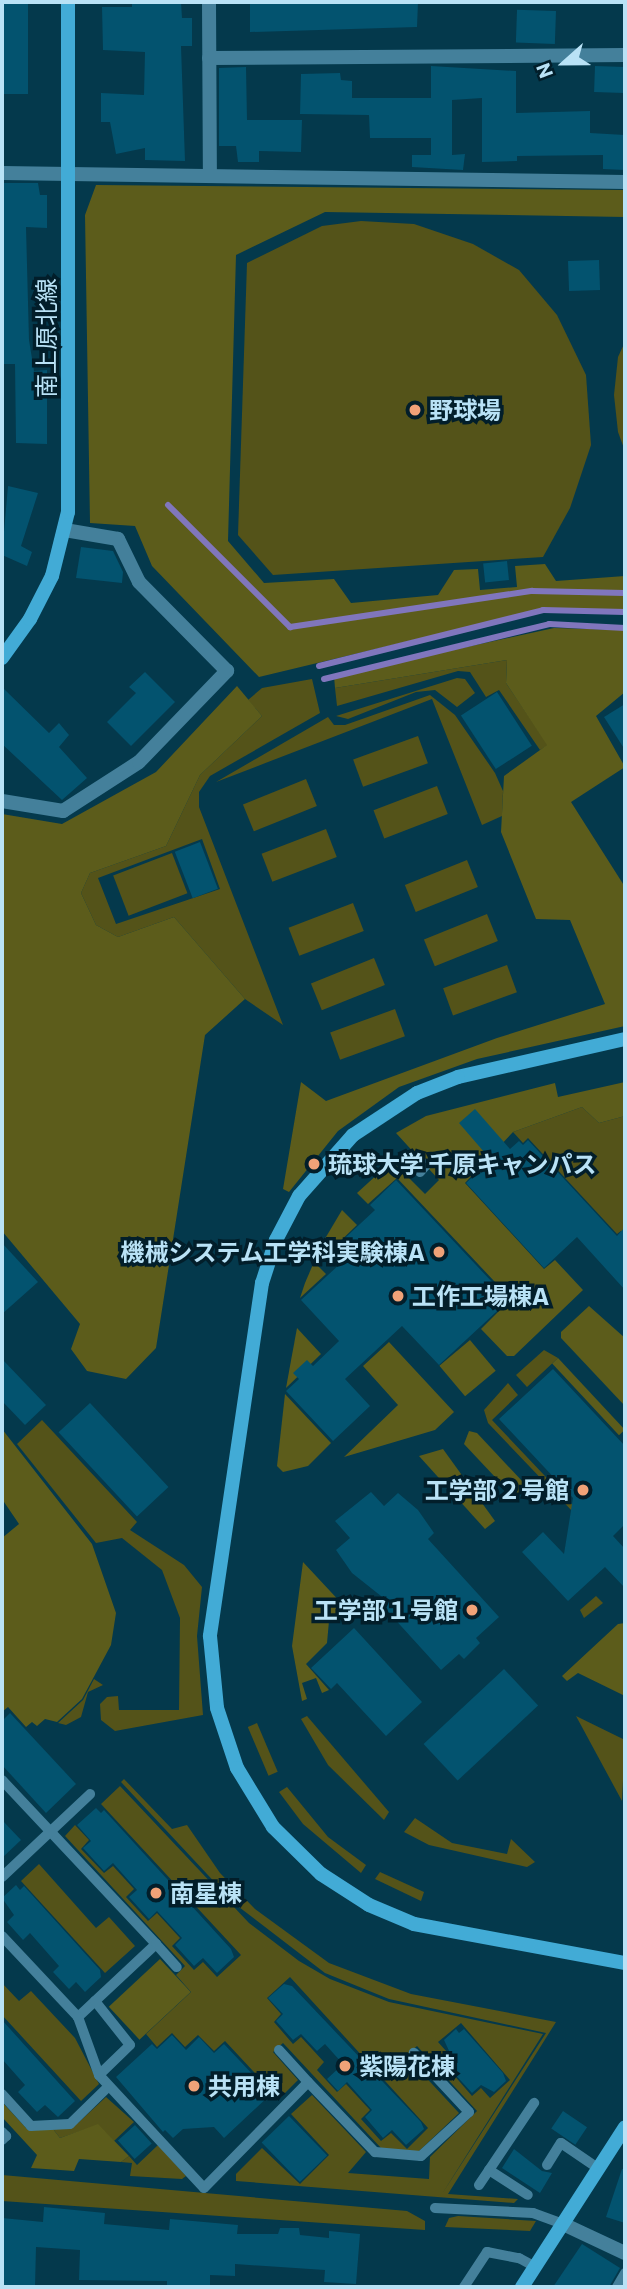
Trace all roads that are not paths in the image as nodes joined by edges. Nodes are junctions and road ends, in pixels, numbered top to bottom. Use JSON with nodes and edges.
{"nodes":[{"id":1,"x":68,"y":2,"type":"edge"},
{"id":2,"x":209,"y":2,"type":"edge"},
{"id":3,"x":625,"y":55,"type":"edge"},
{"id":4,"x":209,"y":58,"type":"junction"},
{"id":5,"x":2,"y":173,"type":"edge"},
{"id":6,"x":68,"y":174,"type":"junction"},
{"id":7,"x":210,"y":175,"type":"junction"},
{"id":8,"x":625,"y":182,"type":"edge"},
{"id":9,"x":65,"y":530,"type":"junction"},
{"id":10,"x":2,"y":658,"type":"edge"},
{"id":11,"x":2,"y":801,"type":"edge"},
{"id":12,"x":625,"y":1039,"type":"edge"},
{"id":13,"x":2,"y":1780,"type":"edge"},
{"id":14,"x":90,"y":1794,"type":"dead end"},
{"id":15,"x":50,"y":1832,"type":"junction"},
{"id":16,"x":2,"y":1877,"type":"edge"},
{"id":17,"x":2,"y":1936,"type":"edge"},
{"id":18,"x":156,"y":1944,"type":"junction"},
{"id":19,"x":625,"y":1963,"type":"edge"},
{"id":20,"x":177,"y":1967,"type":"dead end"},
{"id":21,"x":95,"y":2001,"type":"junction"},
{"id":22,"x":78,"y":2017,"type":"junction"},
{"id":23,"x":279,"y":2050,"type":"dead end"},
{"id":24,"x":414,"y":2053,"type":"dead end"},
{"id":25,"x":99,"y":2075,"type":"junction"},
{"id":26,"x":308,"y":2082,"type":"junction"},
{"id":27,"x":109,"y":2085,"type":"junction"},
{"id":28,"x":2,"y":2094,"type":"edge"},
{"id":29,"x":534,"y":2103,"type":"dead end"},
{"id":30,"x":625,"y":2127,"type":"edge"},
{"id":31,"x":2,"y":2132,"type":"edge"},
{"id":32,"x":2,"y":2140,"type":"edge"},
{"id":33,"x":547,"y":2165,"type":"dead end"},
{"id":34,"x":599,"y":2169,"type":"junction"},
{"id":35,"x":489,"y":2170,"type":"junction"},
{"id":36,"x":480,"y":2185,"type":"dead end"},
{"id":37,"x":528,"y":2195,"type":"dead end"},
{"id":38,"x":435,"y":2208,"type":"dead end"},
{"id":39,"x":563,"y":2224,"type":"junction"},
{"id":40,"x":625,"y":2253,"type":"edge"},
{"id":41,"x":535,"y":2267,"type":"junction"},
{"id":42,"x":625,"y":2273,"type":"edge"},
{"id":43,"x":464,"y":2287,"type":"edge"},
{"id":44,"x":522,"y":2287,"type":"edge"},
{"id":45,"x":617,"y":2287,"type":"edge"}],
"edges":[{"from":1,"to":6,"type":"street","name":"南上原北線"},
{"from":2,"to":4,"type":"street"},
{"from":3,"to":4,"type":"street"},
{"from":4,"to":7,"type":"street"},
{"from":5,"to":6,"type":"street"},
{"from":6,"to":7,"type":"street"},
{"from":6,"to":9,"type":"street","name":"南上原北線"},
{"from":7,"to":8,"type":"street"},
{"from":9,"to":10,"type":"street","name":"南上原北線"},
{"from":9,"to":11,"type":"street"},
{"from":12,"to":19,"type":"street"},
{"from":13,"to":15,"type":"lane"},
{"from":14,"to":15,"type":"lane"},
{"from":15,"to":16,"type":"lane"},
{"from":15,"to":18,"type":"lane"},
{"from":17,"to":22,"type":"lane"},
{"from":18,"to":20,"type":"lane"},
{"from":18,"to":21,"type":"lane"},
{"from":21,"to":22,"type":"lane"},
{"from":21,"to":25,"type":"lane"},
{"from":22,"to":25,"type":"lane"},
{"from":23,"to":26,"type":"lane"},
{"from":24,"to":26,"type":"lane"},
{"from":25,"to":27,"type":"lane"},
{"from":26,"to":27,"type":"lane"},
{"from":27,"to":28,"type":"lane"},
{"from":29,"to":35,"type":"lane"},
{"from":30,"to":34,"type":"street"},
{"from":31,"to":32,"type":"lane"},
{"from":33,"to":34,"type":"lane"},
{"from":34,"to":39,"type":"street"},
{"from":35,"to":36,"type":"lane"},
{"from":35,"to":37,"type":"lane"},
{"from":38,"to":39,"type":"lane"},
{"from":39,"to":40,"type":"street"},
{"from":39,"to":41,"type":"street"},
{"from":41,"to":43,"type":"lane"},
{"from":41,"to":44,"type":"street"},
{"from":42,"to":45,"type":"lane"}]}
